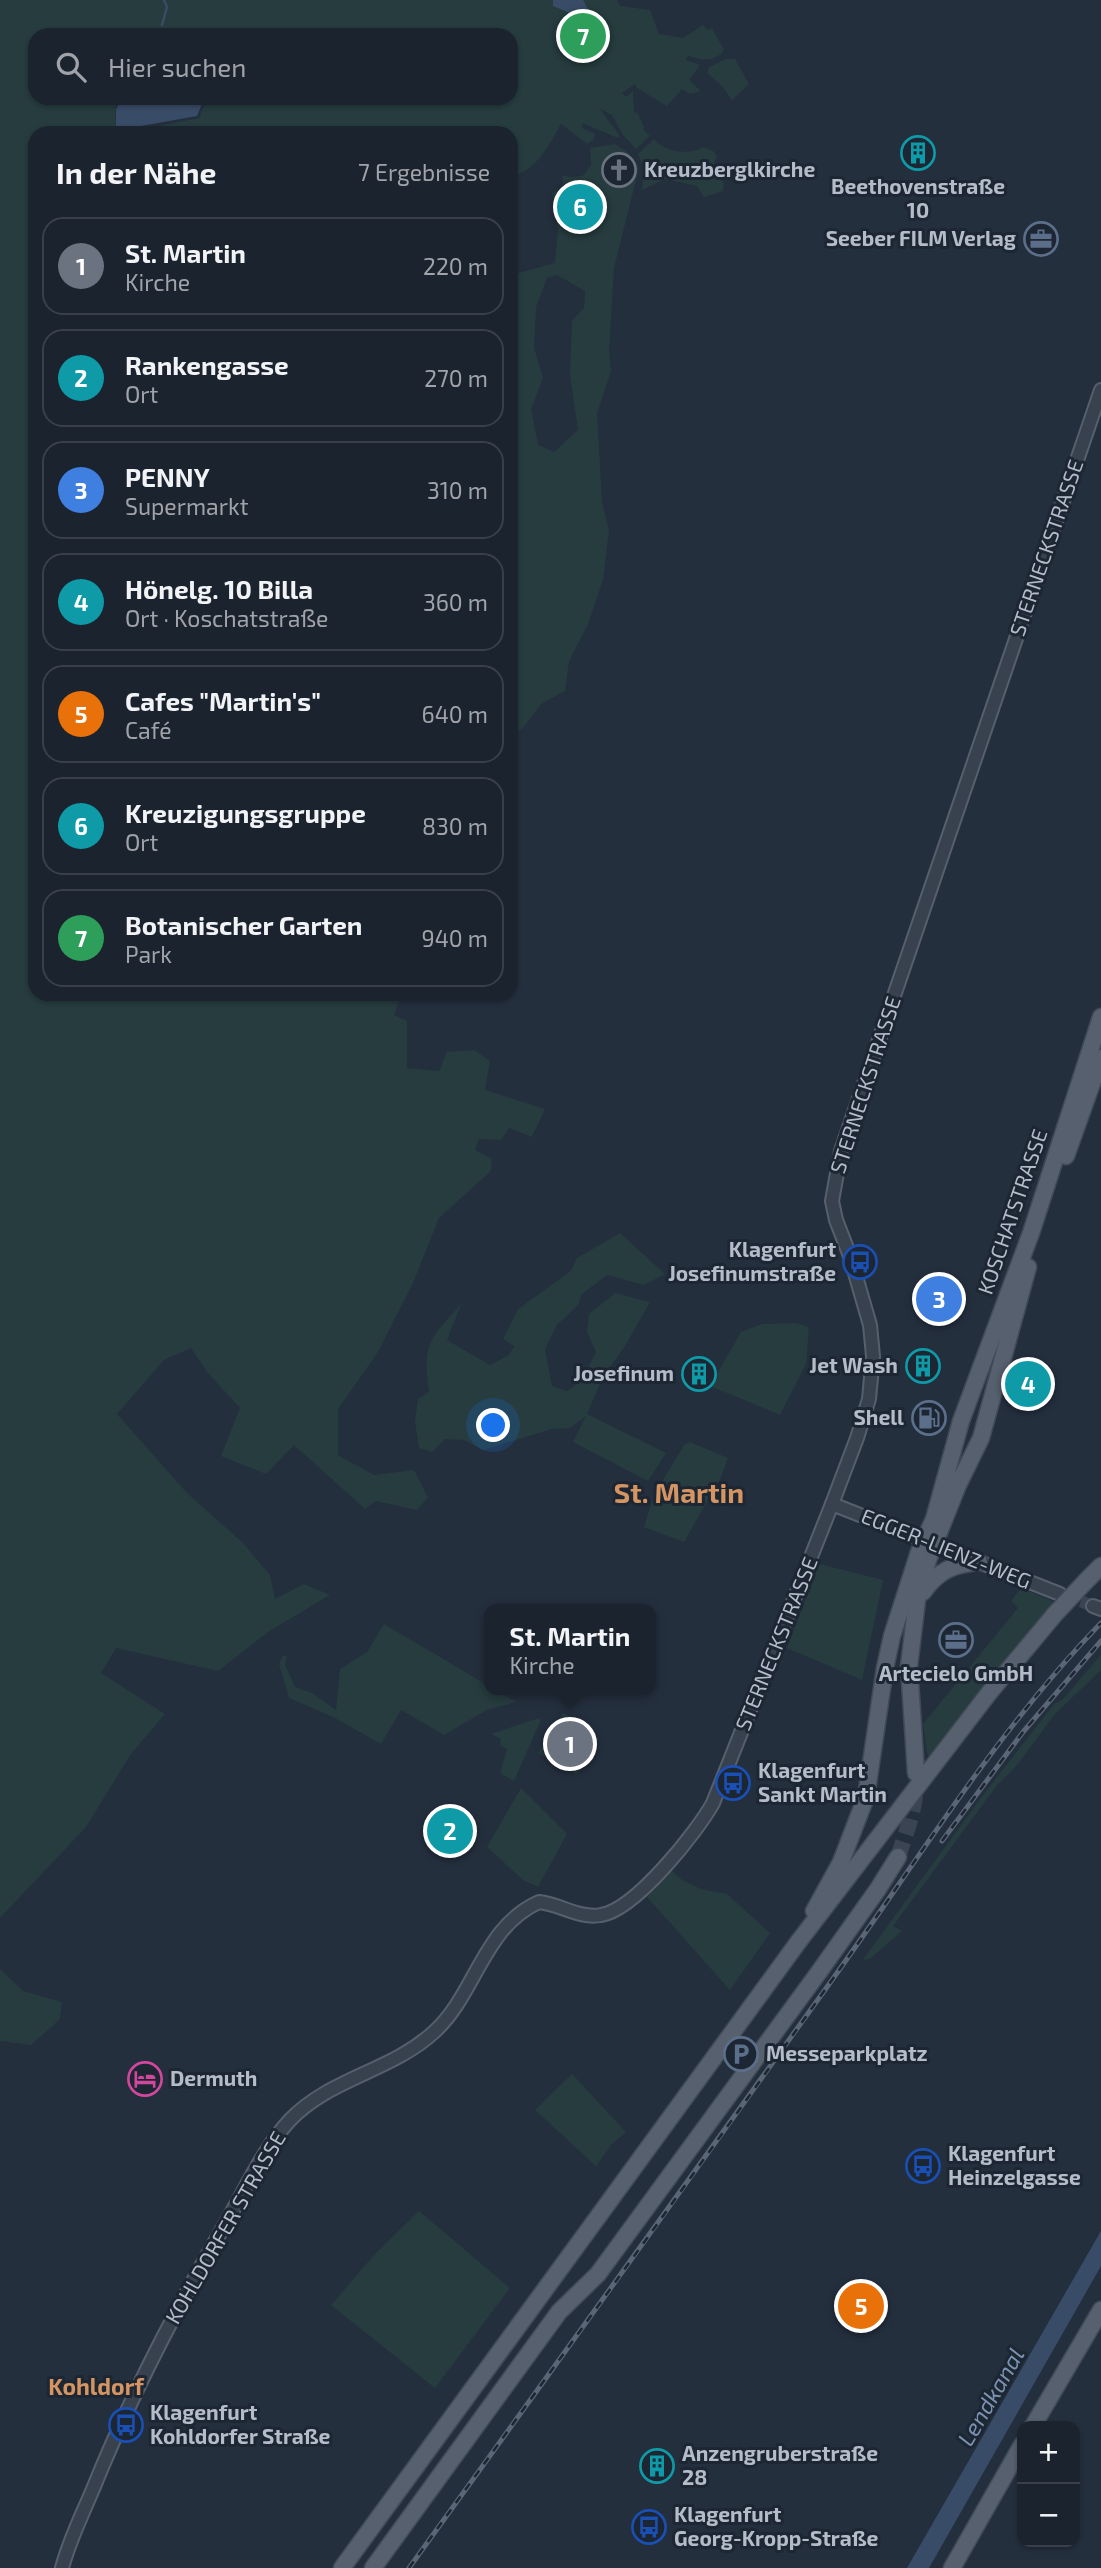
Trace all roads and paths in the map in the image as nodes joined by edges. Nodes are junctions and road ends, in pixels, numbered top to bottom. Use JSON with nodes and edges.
{"nodes":[{"id":1,"x":1101,"y":390,"type":"edge"},
{"id":2,"x":1101,"y":1017,"type":"edge"},
{"id":3,"x":1101,"y":1058,"type":"edge"},
{"id":4,"x":982,"y":1362,"type":"junction"},
{"id":5,"x":1000,"y":1363,"type":"junction"},
{"id":6,"x":961,"y":1421,"type":"junction"},
{"id":7,"x":981,"y":1438,"type":"junction"},
{"id":8,"x":832,"y":1504,"type":"junction"},
{"id":9,"x":930,"y":1542,"type":"junction"},
{"id":10,"x":979,"y":1562,"type":"junction"},
{"id":11,"x":1101,"y":1566,"type":"edge"},
{"id":12,"x":1060,"y":1594,"type":"tunnel mouth"},
{"id":13,"x":917,"y":1600,"type":"junction"},
{"id":14,"x":916,"y":1773,"type":"tunnel mouth"},
{"id":15,"x":705,"y":1818,"type":"joint"},
{"id":16,"x":898,"y":1857,"type":"tunnel mouth"},
{"id":17,"x":799,"y":1941,"type":"junction"},
{"id":18,"x":1101,"y":2310,"type":"edge"},
{"id":19,"x":1036,"y":2421,"type":"edge"},
{"id":20,"x":1017,"y":2454,"type":"edge"},
{"id":21,"x":62,"y":2568,"type":"edge"},
{"id":22,"x":342,"y":2568,"type":"edge"},
{"id":23,"x":373,"y":2568,"type":"edge"},
{"id":24,"x":952,"y":2568,"type":"edge"}],
"edges":[{"from":1,"to":8,"type":"street","name":"STERNECKSTRASSE"},
{"from":2,"to":4,"type":"main road","name":"KOSCHATSTRASSE"},
{"from":3,"to":5,"type":"main road","name":"KOSCHATSTRASSE"},
{"from":4,"to":5,"type":"main road"},
{"from":4,"to":6,"type":"main road","name":"KOSCHATSTRASSE"},
{"from":5,"to":7,"type":"main road","name":"KOSCHATSTRASSE"},
{"from":6,"to":7,"type":"main road"},
{"from":6,"to":9,"type":"main road","name":"KOSCHATSTRASSE"},
{"from":7,"to":9,"type":"main road","name":"KOSCHATSTRASSE"},
{"from":8,"to":9,"type":"street","name":"EGGER-LIENZ-WEG"},
{"from":8,"to":15,"type":"street","name":"STERNECKSTRASSE"},
{"from":9,"to":10,"type":"street","name":"EGGER-LIENZ-WEG"},
{"from":9,"to":13,"type":"main road"},
{"from":9,"to":17,"type":"main road"},
{"from":10,"to":12,"type":"street","name":"EGGER-LIENZ-WEG"},
{"from":10,"to":13,"type":"main road"},
{"from":11,"to":17,"type":"main road","bridge":true},
{"from":13,"to":14,"type":"main road"},
{"from":15,"to":21,"type":"street","name":"KOHLDORFER STRASSE"},
{"from":16,"to":23,"type":"main road"},
{"from":17,"to":22,"type":"main road"},
{"from":18,"to":19,"type":"main road"},
{"from":20,"to":24,"type":"main road"}]}
